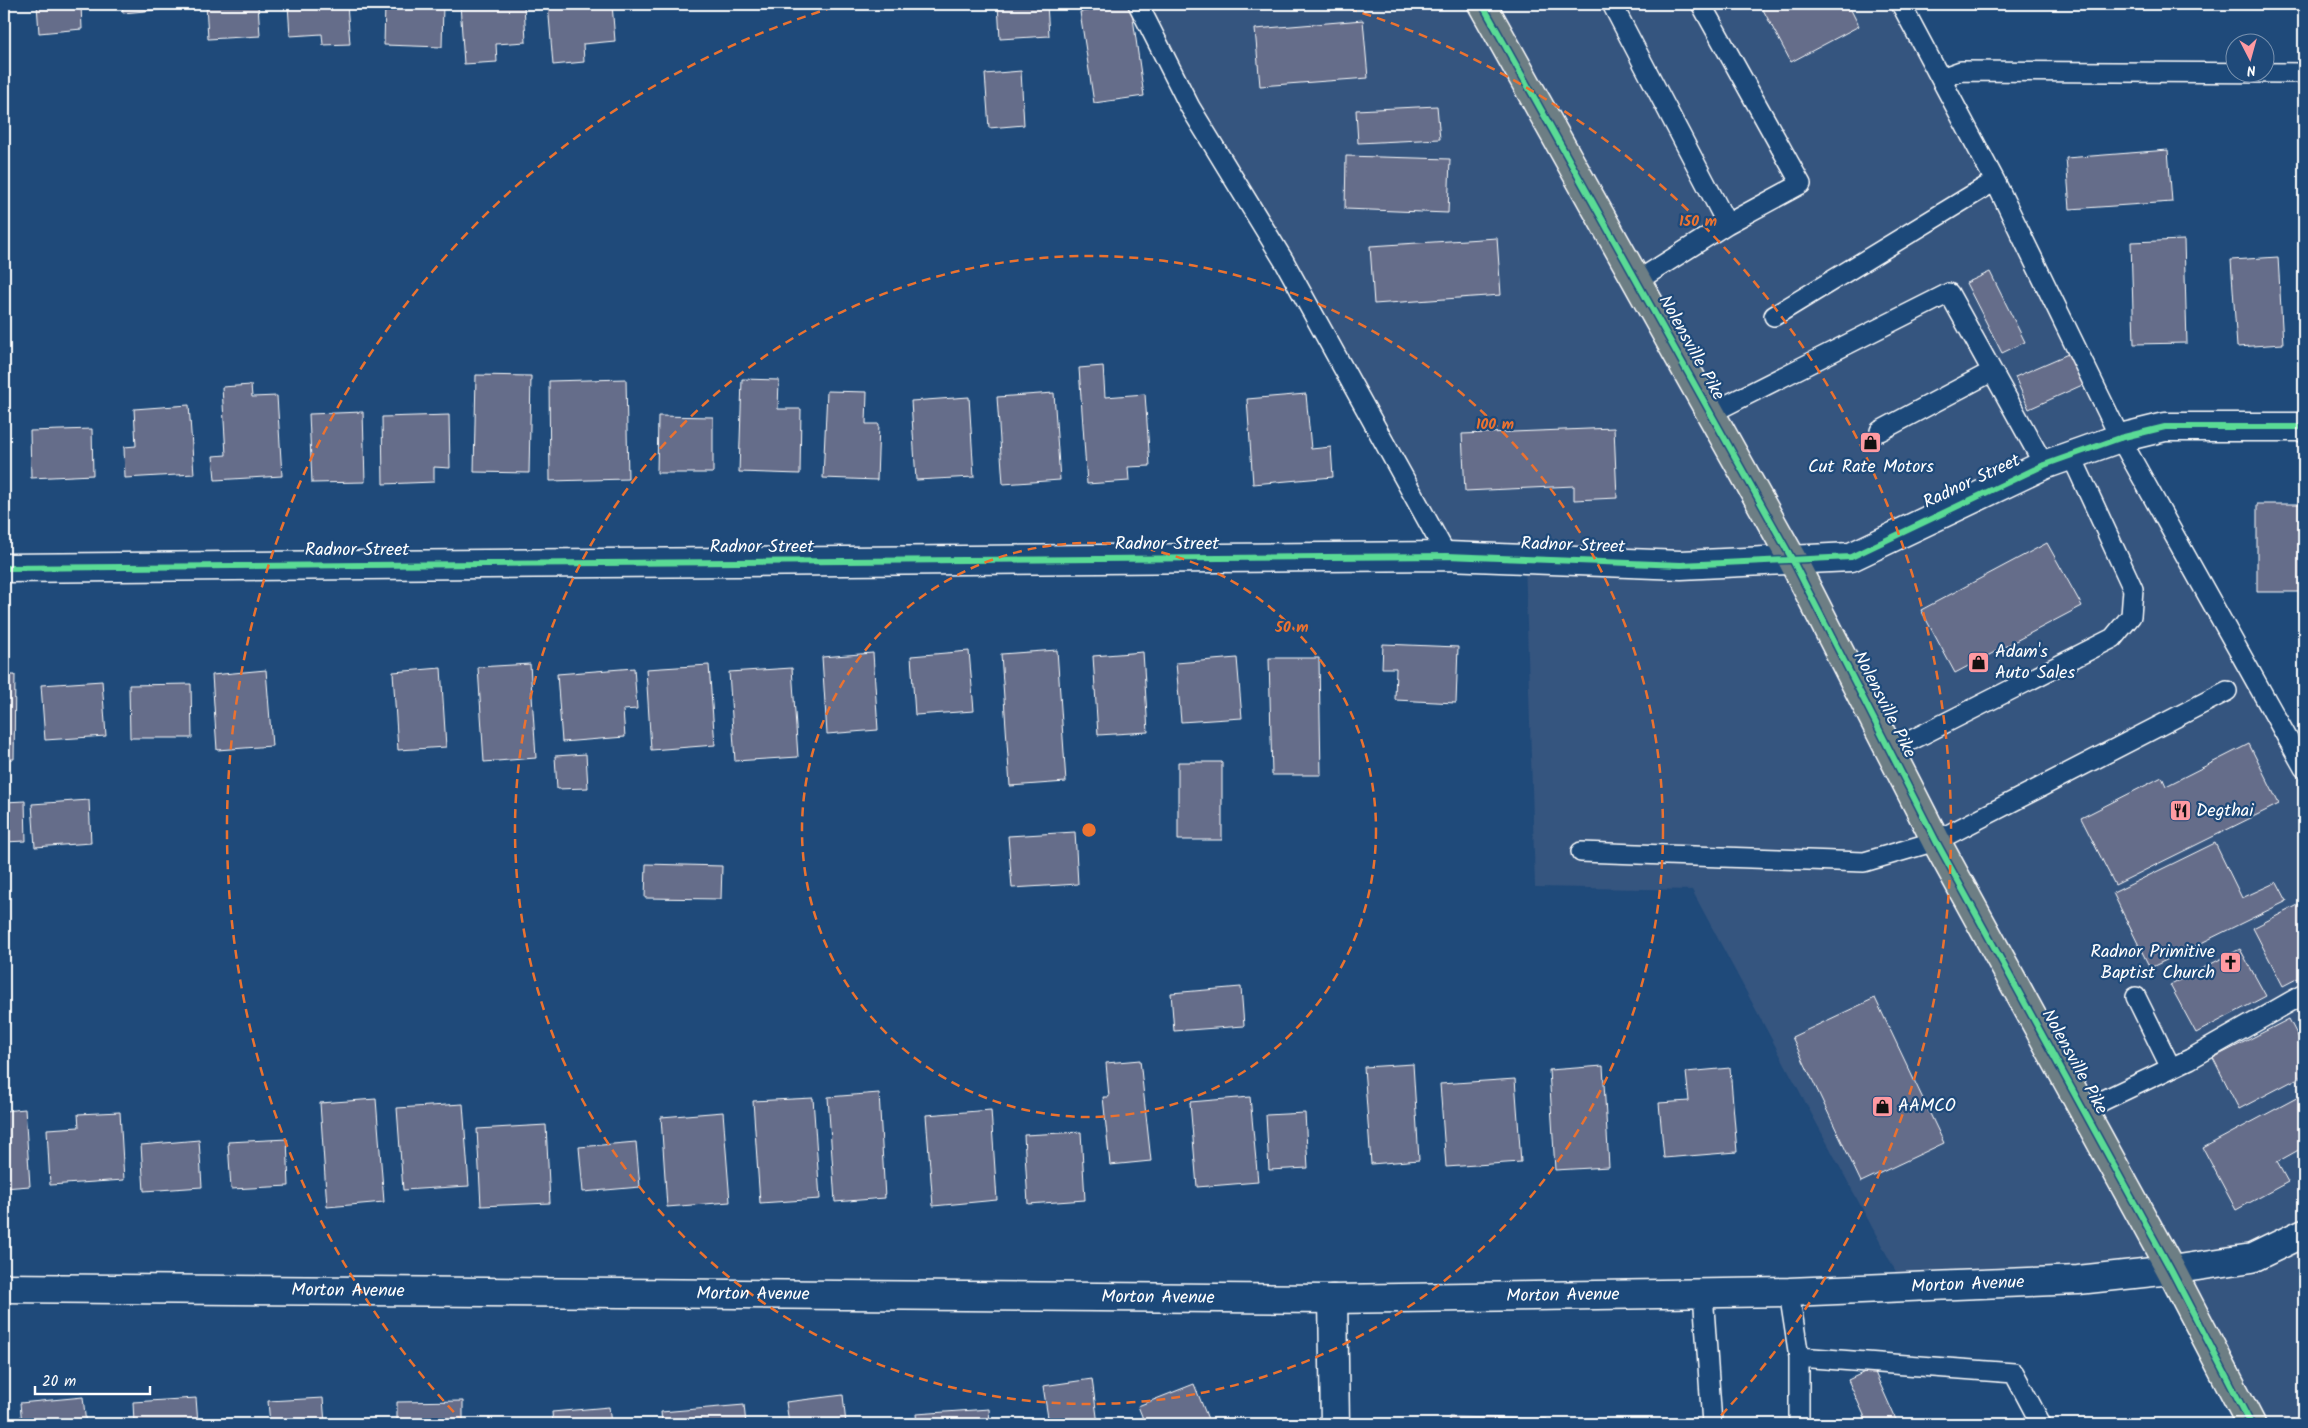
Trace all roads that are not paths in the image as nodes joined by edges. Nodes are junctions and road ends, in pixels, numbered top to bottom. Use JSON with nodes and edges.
{"nodes":[{"id":1,"x":1138,"y":4,"type":"edge"},
{"id":2,"x":1482,"y":4,"type":"edge"},
{"id":3,"x":1612,"y":4,"type":"edge"},
{"id":4,"x":1701,"y":4,"type":"edge"},
{"id":5,"x":1901,"y":4,"type":"edge"},
{"id":6,"x":2304,"y":73,"type":"edge"},
{"id":7,"x":1941,"y":78,"type":"junction"},
{"id":8,"x":1995,"y":181,"type":"junction"},
{"id":9,"x":1727,"y":224,"type":"junction"},
{"id":10,"x":1636,"y":281,"type":"junction"},
{"id":11,"x":1774,"y":316,"type":"dead end"},
{"id":12,"x":1991,"y":372,"type":"junction"},
{"id":13,"x":1711,"y":413,"type":"junction"},
{"id":14,"x":2304,"y":427,"type":"edge"},
{"id":15,"x":1880,"y":431,"type":"dead end"},
{"id":16,"x":2120,"y":438,"type":"junction"},
{"id":17,"x":2072,"y":455,"type":"junction"},
{"id":18,"x":2044,"y":465,"type":"junction"},
{"id":19,"x":1447,"y":556,"type":"junction"},
{"id":20,"x":1792,"y":559,"type":"junction"},
{"id":21,"x":4,"y":568,"type":"edge"},
{"id":22,"x":2227,"y":692,"type":"dead end"},
{"id":23,"x":1890,"y":751,"type":"junction"},
{"id":24,"x":2304,"y":768,"type":"edge"},
{"id":25,"x":1936,"y":841,"type":"junction"},
{"id":26,"x":1581,"y":852,"type":"dead end"},
{"id":27,"x":2304,"y":994,"type":"edge"},
{"id":28,"x":2136,"y":997,"type":"dead end"},
{"id":29,"x":2171,"y":1068,"type":"junction"},
{"id":30,"x":2083,"y":1110,"type":"junction"},
{"id":31,"x":2304,"y":1233,"type":"edge"},
{"id":32,"x":2170,"y":1270,"type":"junction"},
{"id":33,"x":4,"y":1288,"type":"edge"},
{"id":34,"x":1703,"y":1292,"type":"junction"},
{"id":35,"x":1789,"y":1292,"type":"junction"},
{"id":36,"x":1333,"y":1299,"type":"junction"},
{"id":37,"x":1799,"y":1357,"type":"junction"},
{"id":38,"x":1335,"y":1424,"type":"edge"},
{"id":39,"x":1712,"y":1424,"type":"edge"},
{"id":40,"x":1799,"y":1424,"type":"edge"},
{"id":41,"x":2042,"y":1424,"type":"edge"},
{"id":42,"x":2251,"y":1424,"type":"edge"}],
"edges":[{"from":1,"to":19,"type":"lane"},
{"from":2,"to":10,"type":"main road","name":"Nolensville Pike"},
{"from":3,"to":9,"type":"lane"},
{"from":4,"to":9,"type":"lane"},
{"from":5,"to":7,"type":"lane"},
{"from":6,"to":7,"type":"lane"},
{"from":7,"to":8,"type":"lane"},
{"from":8,"to":11,"type":"lane"},
{"from":8,"to":16,"type":"lane"},
{"from":9,"to":10,"type":"lane"},
{"from":10,"to":13,"type":"main road","name":"Nolensville Pike"},
{"from":12,"to":13,"type":"lane"},
{"from":12,"to":15,"type":"lane"},
{"from":12,"to":18,"type":"lane"},
{"from":13,"to":20,"type":"main road","name":"Nolensville Pike"},
{"from":14,"to":16,"type":"street","name":"Radnor Street"},
{"from":16,"to":17,"type":"street","name":"Radnor Street"},
{"from":16,"to":24,"type":"lane"},
{"from":17,"to":18,"type":"street","name":"Radnor Street"},
{"from":17,"to":23,"type":"lane"},
{"from":18,"to":20,"type":"street","name":"Radnor Street"},
{"from":19,"to":20,"type":"street","name":"Radnor Street"},
{"from":19,"to":21,"type":"street","name":"Radnor Street"},
{"from":20,"to":23,"type":"main road","name":"Nolensville Pike"},
{"from":22,"to":25,"type":"lane"},
{"from":23,"to":25,"type":"main road","name":"Nolensville Pike"},
{"from":25,"to":26,"type":"lane"},
{"from":25,"to":30,"type":"main road","name":"Nolensville Pike"},
{"from":27,"to":29,"type":"lane"},
{"from":28,"to":29,"type":"lane"},
{"from":29,"to":30,"type":"lane"},
{"from":30,"to":32,"type":"main road","name":"Nolensville Pike"},
{"from":31,"to":32,"type":"street","name":"Morton Avenue"},
{"from":32,"to":35,"type":"street","name":"Morton Avenue"},
{"from":32,"to":42,"type":"main road","name":"Nolensville Pike"},
{"from":33,"to":36,"type":"street","name":"Morton Avenue"},
{"from":34,"to":35,"type":"street","name":"Morton Avenue"},
{"from":34,"to":36,"type":"street","name":"Morton Avenue"},
{"from":34,"to":39,"type":"lane"},
{"from":35,"to":37,"type":"lane"},
{"from":36,"to":38,"type":"street"},
{"from":37,"to":40,"type":"lane"},
{"from":37,"to":41,"type":"lane"}]}
